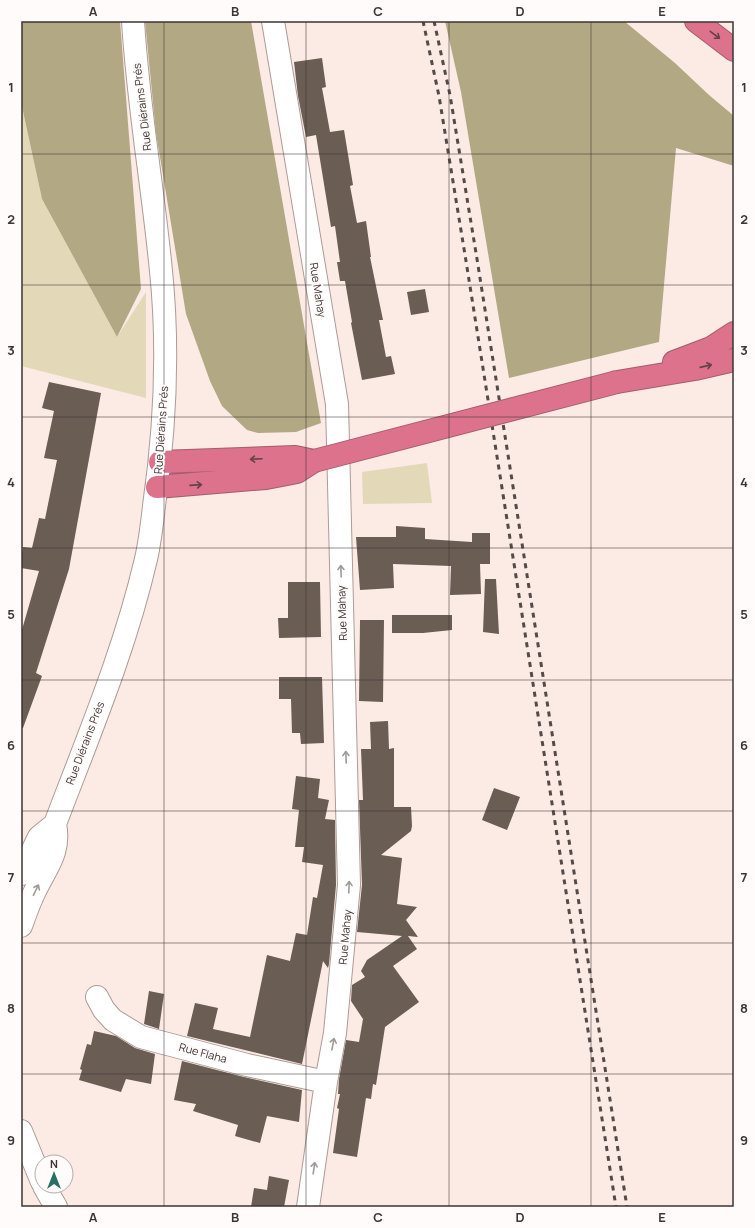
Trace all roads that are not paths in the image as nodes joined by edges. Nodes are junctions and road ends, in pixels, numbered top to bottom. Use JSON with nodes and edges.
{"nodes":[{"id":1,"x":133,"y":21,"type":"edge"},
{"id":2,"x":273,"y":21,"type":"edge"},
{"id":3,"x":696,"y":21,"type":"edge"},
{"id":4,"x":734,"y":50,"type":"edge"},
{"id":5,"x":734,"y":333,"type":"edge"},
{"id":6,"x":734,"y":360,"type":"edge"},
{"id":7,"x":622,"y":381,"type":"junction"},
{"id":8,"x":160,"y":462,"type":"junction"},
{"id":9,"x":302,"y":463,"type":"junction"},
{"id":10,"x":157,"y":487,"type":"junction"},
{"id":11,"x":55,"y":824,"type":"junction"},
{"id":12,"x":21,"y":874,"type":"edge"},
{"id":13,"x":21,"y":926,"type":"edge"},
{"id":14,"x":97,"y":997,"type":"dead end"},
{"id":15,"x":326,"y":1082,"type":"junction"},
{"id":16,"x":21,"y":1131,"type":"edge"},
{"id":17,"x":48,"y":1196,"type":"edge"},
{"id":18,"x":308,"y":1207,"type":"edge"}],
"edges":[{"from":1,"to":8,"type":"street","name":"Rue Diérains Prés"},
{"from":15,"to":2,"type":"street","name":"Rue Mahay","one_way":true},
{"from":3,"to":4,"type":"highway","one_way":true},
{"from":5,"to":7,"type":"highway"},
{"from":7,"to":6,"type":"highway","one_way":true},
{"from":7,"to":9,"type":"highway","bridge":true},
{"from":9,"to":8,"type":"highway","one_way":true},
{"from":8,"to":10,"type":"street","name":"Rue Diérains Prés"},
{"from":10,"to":9,"type":"highway","one_way":true},
{"from":10,"to":11,"type":"street","name":"Rue Diérains Prés"},
{"from":11,"to":12,"type":"street"},
{"from":13,"to":11,"type":"street","name":"Rue Diérains Prés","one_way":true},
{"from":14,"to":15,"type":"street","name":"Rue Flaha"},
{"from":18,"to":15,"type":"street","name":"Rue Mahay","one_way":true},
{"from":16,"to":17,"type":"street"}]}
